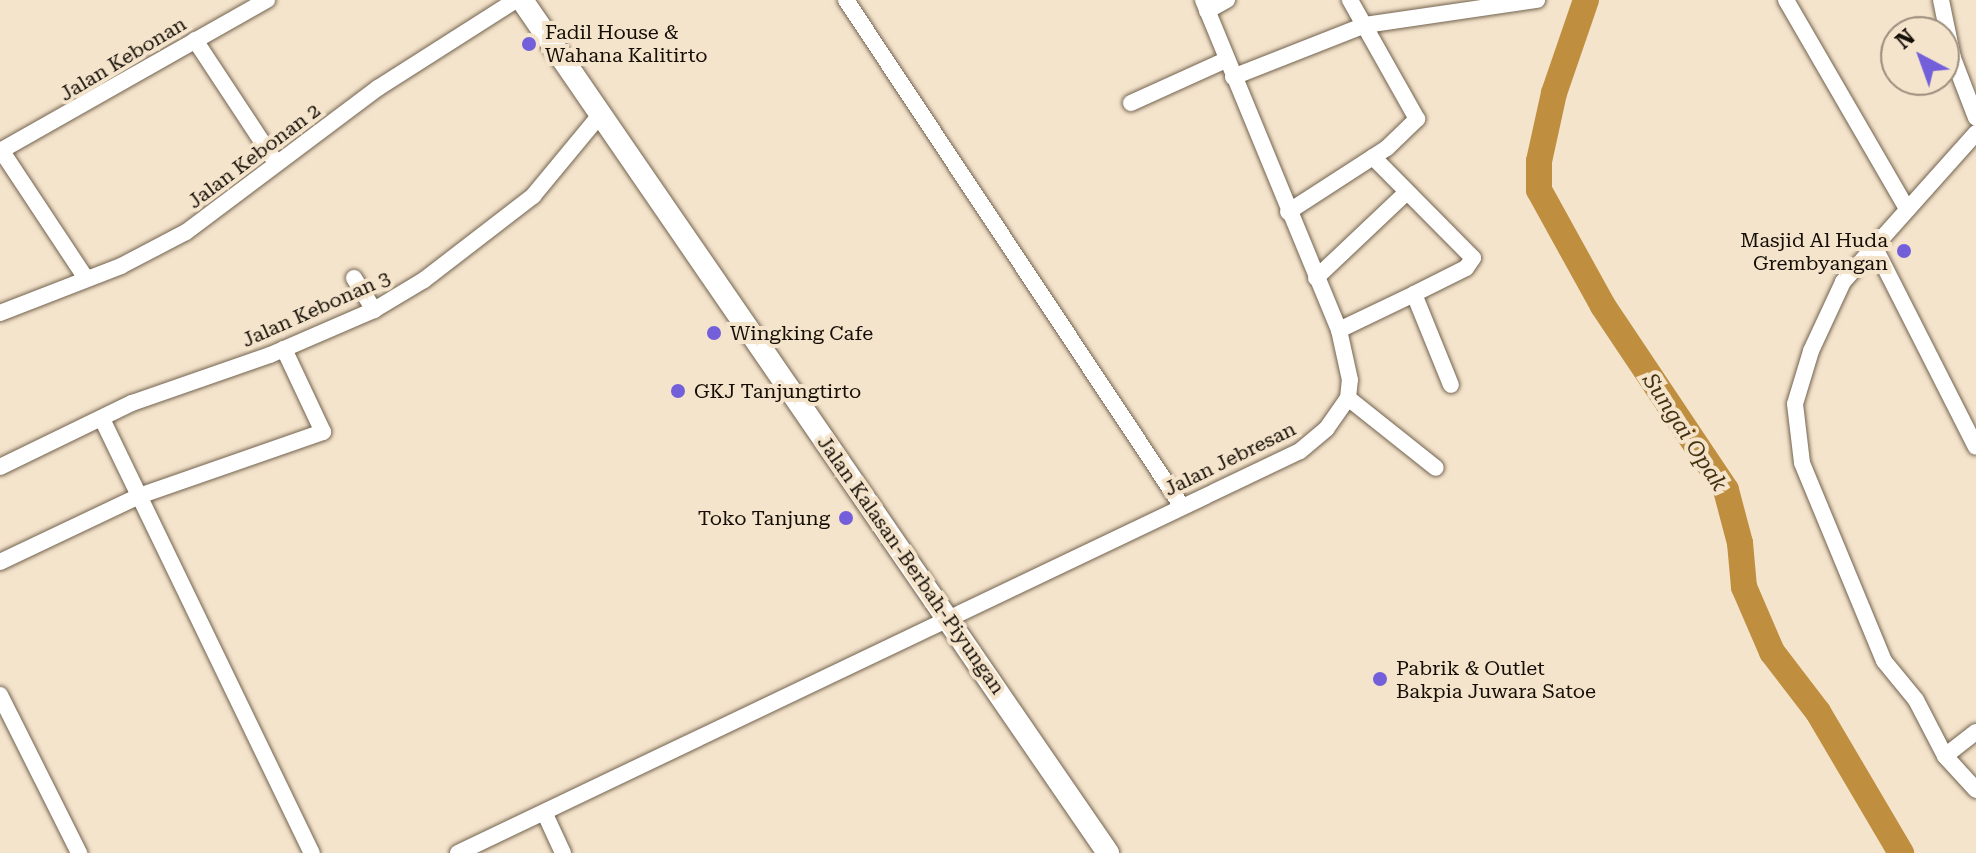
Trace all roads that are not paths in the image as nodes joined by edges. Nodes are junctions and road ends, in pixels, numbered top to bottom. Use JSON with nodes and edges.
{"nodes":[{"id":1,"x":267,"y":0,"type":"edge"},
{"id":2,"x":519,"y":0,"type":"edge"},
{"id":3,"x":846,"y":0,"type":"edge"},
{"id":4,"x":1227,"y":0,"type":"edge"},
{"id":5,"x":1350,"y":0,"type":"edge"},
{"id":6,"x":1537,"y":0,"type":"edge"},
{"id":7,"x":1786,"y":0,"type":"edge"},
{"id":8,"x":1941,"y":0,"type":"edge"},
{"id":9,"x":1205,"y":5,"type":"edge"},
{"id":10,"x":1365,"y":25,"type":"junction"},
{"id":11,"x":195,"y":40,"type":"junction"},
{"id":12,"x":1226,"y":60,"type":"junction"},
{"id":13,"x":1233,"y":77,"type":"junction"},
{"id":14,"x":1131,"y":103,"type":"dead end"},
{"id":15,"x":600,"y":115,"type":"junction"},
{"id":16,"x":1976,"y":118,"type":"edge"},
{"id":17,"x":1976,"y":133,"type":"edge"},
{"id":18,"x":0,"y":151,"type":"edge"},
{"id":19,"x":1373,"y":157,"type":"junction"},
{"id":20,"x":276,"y":163,"type":"junction"},
{"id":21,"x":1406,"y":193,"type":"junction"},
{"id":22,"x":1907,"y":209,"type":"junction"},
{"id":23,"x":1288,"y":212,"type":"junction"},
{"id":24,"x":1874,"y":246,"type":"junction"},
{"id":25,"x":85,"y":277,"type":"junction"},
{"id":26,"x":354,"y":278,"type":"dead end"},
{"id":27,"x":1316,"y":278,"type":"junction"},
{"id":28,"x":1414,"y":294,"type":"junction"},
{"id":29,"x":374,"y":310,"type":"junction"},
{"id":30,"x":0,"y":313,"type":"edge"},
{"id":31,"x":1339,"y":330,"type":"junction"},
{"id":32,"x":284,"y":349,"type":"junction"},
{"id":33,"x":1451,"y":385,"type":"dead end"},
{"id":34,"x":1348,"y":398,"type":"junction"},
{"id":35,"x":102,"y":419,"type":"junction"},
{"id":36,"x":1976,"y":447,"type":"edge"},
{"id":37,"x":0,"y":467,"type":"edge"},
{"id":38,"x":1436,"y":468,"type":"dead end"},
{"id":39,"x":139,"y":496,"type":"junction"},
{"id":40,"x":1181,"y":505,"type":"junction"},
{"id":41,"x":0,"y":562,"type":"edge"},
{"id":42,"x":946,"y":616,"type":"junction"},
{"id":43,"x":0,"y":695,"type":"edge"},
{"id":44,"x":1973,"y":735,"type":"edge"},
{"id":45,"x":1949,"y":753,"type":"junction"},
{"id":46,"x":1976,"y":790,"type":"edge"},
{"id":47,"x":545,"y":814,"type":"junction"},
{"id":48,"x":79,"y":853,"type":"edge"},
{"id":49,"x":312,"y":853,"type":"edge"},
{"id":50,"x":458,"y":853,"type":"edge"},
{"id":51,"x":563,"y":853,"type":"edge"},
{"id":52,"x":1108,"y":853,"type":"edge"}],
"edges":[{"from":1,"to":11,"type":"street","name":"Jalan Kebonan"},
{"from":2,"to":15,"type":"street","name":"Jalan Kalasan-Berbah-Piyungan"},
{"from":2,"to":20,"type":"street","name":"Jalan Kebonan 2"},
{"from":3,"to":40,"type":"street"},
{"from":4,"to":9,"type":"street"},
{"from":5,"to":10,"type":"street"},
{"from":6,"to":10,"type":"street"},
{"from":7,"to":22,"type":"street"},
{"from":8,"to":16,"type":"street"},
{"from":9,"to":12,"type":"street"},
{"from":10,"to":13,"type":"street"},
{"from":10,"to":19,"type":"street"},
{"from":11,"to":18,"type":"street","name":"Jalan Kebonan"},
{"from":11,"to":20,"type":"street"},
{"from":12,"to":13,"type":"street"},
{"from":12,"to":14,"type":"street"},
{"from":13,"to":23,"type":"street"},
{"from":15,"to":29,"type":"street","name":"Jalan Kebonan 3"},
{"from":15,"to":42,"type":"street","name":"Jalan Kalasan-Berbah-Piyungan"},
{"from":17,"to":22,"type":"street"},
{"from":18,"to":25,"type":"street"},
{"from":19,"to":21,"type":"street"},
{"from":19,"to":23,"type":"street"},
{"from":20,"to":25,"type":"street","name":"Jalan Kebonan 2"},
{"from":21,"to":27,"type":"street"},
{"from":21,"to":28,"type":"street"},
{"from":22,"to":24,"type":"street"},
{"from":23,"to":27,"type":"street"},
{"from":24,"to":36,"type":"street"},
{"from":24,"to":45,"type":"street"},
{"from":25,"to":30,"type":"street","name":"Jalan Kebonan 2"},
{"from":26,"to":29,"type":"street"},
{"from":27,"to":31,"type":"street"},
{"from":28,"to":31,"type":"street"},
{"from":28,"to":33,"type":"street"},
{"from":29,"to":32,"type":"street","name":"Jalan Kebonan 3"},
{"from":31,"to":34,"type":"street"},
{"from":32,"to":35,"type":"street","name":"Jalan Kebonan 3"},
{"from":32,"to":39,"type":"street"},
{"from":34,"to":38,"type":"street"},
{"from":34,"to":40,"type":"street","name":"Jalan Jebresan"},
{"from":35,"to":37,"type":"street","name":"Jalan Kebonan 3"},
{"from":35,"to":39,"type":"street"},
{"from":39,"to":41,"type":"street"},
{"from":39,"to":49,"type":"street"},
{"from":40,"to":42,"type":"street","name":"Jalan Jebresan"},
{"from":42,"to":47,"type":"street","name":"Jalan Jebresan"},
{"from":42,"to":52,"type":"street","name":"Jalan Kalasan-Berbah-Piyungan"},
{"from":43,"to":48,"type":"street"},
{"from":44,"to":45,"type":"street"},
{"from":45,"to":46,"type":"street"},
{"from":47,"to":50,"type":"street","name":"Jalan Jebresan"},
{"from":47,"to":51,"type":"street"}]}
